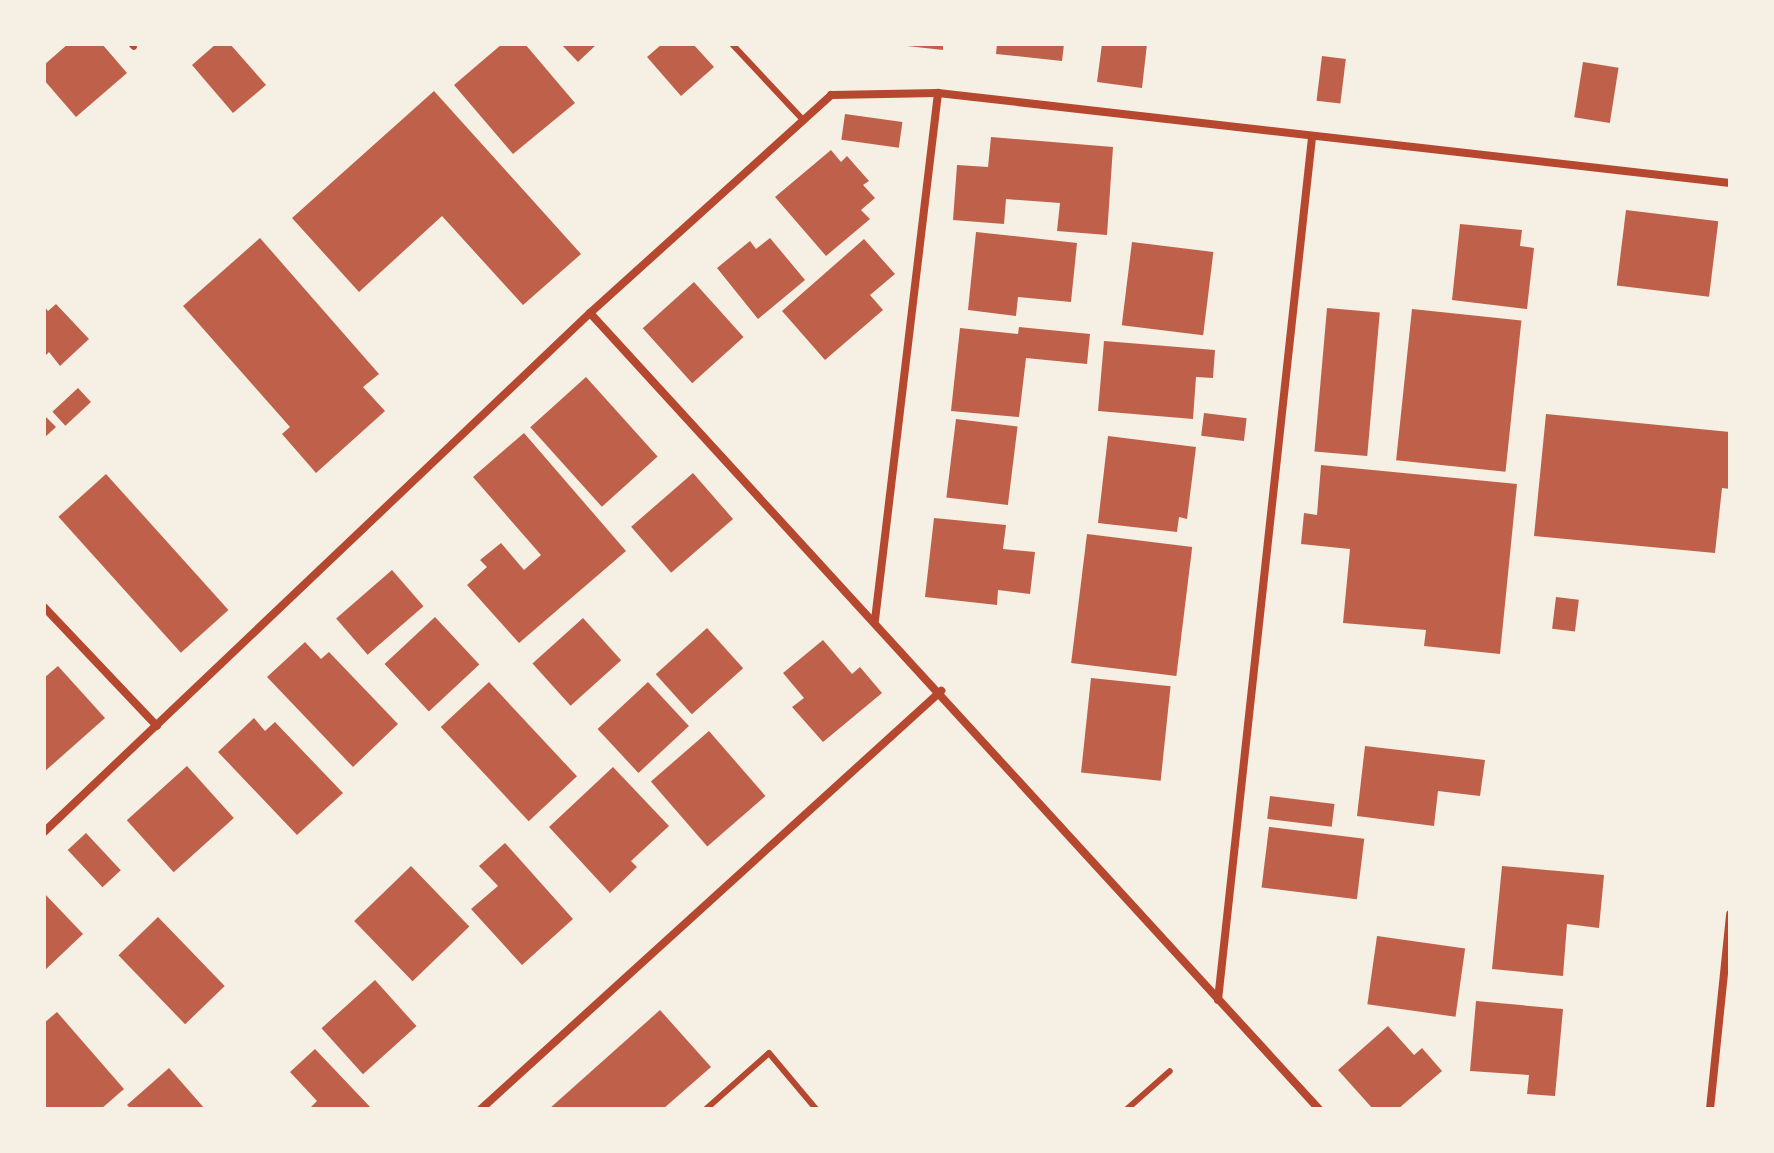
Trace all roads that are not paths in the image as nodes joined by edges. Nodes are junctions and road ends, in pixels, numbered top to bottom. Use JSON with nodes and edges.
{"nodes":[{"id":1,"x":732,"y":44,"type":"edge"},
{"id":2,"x":938,"y":93,"type":"junction"},
{"id":3,"x":804,"y":121,"type":"junction"},
{"id":4,"x":1312,"y":138,"type":"junction"},
{"id":5,"x":1730,"y":183,"type":"edge"},
{"id":6,"x":590,"y":313,"type":"junction"},
{"id":7,"x":44,"y":607,"type":"edge"},
{"id":8,"x":875,"y":620,"type":"junction"},
{"id":9,"x":941,"y":691,"type":"junction"},
{"id":10,"x":157,"y":726,"type":"junction"},
{"id":11,"x":44,"y":832,"type":"edge"},
{"id":12,"x":1730,"y":914,"type":"edge"},
{"id":13,"x":1218,"y":1000,"type":"junction"},
{"id":14,"x":1170,"y":1071,"type":"dead end"},
{"id":15,"x":481,"y":1109,"type":"edge"},
{"id":16,"x":706,"y":1109,"type":"edge"},
{"id":17,"x":816,"y":1109,"type":"edge"},
{"id":18,"x":1127,"y":1109,"type":"edge"},
{"id":19,"x":1319,"y":1109,"type":"edge"},
{"id":20,"x":1710,"y":1109,"type":"edge"}],
"edges":[{"from":1,"to":3,"type":"lane"},
{"from":2,"to":3,"type":"street"},
{"from":2,"to":4,"type":"street"},
{"from":2,"to":8,"type":"street"},
{"from":3,"to":6,"type":"street"},
{"from":4,"to":5,"type":"street"},
{"from":4,"to":13,"type":"street"},
{"from":6,"to":8,"type":"street"},
{"from":6,"to":10,"type":"street"},
{"from":7,"to":10,"type":"street"},
{"from":8,"to":9,"type":"street"},
{"from":9,"to":13,"type":"street"},
{"from":9,"to":15,"type":"street"},
{"from":10,"to":11,"type":"street"},
{"from":12,"to":20,"type":"street"},
{"from":13,"to":19,"type":"street"},
{"from":14,"to":18,"type":"lane"},
{"from":16,"to":17,"type":"lane"}]}
